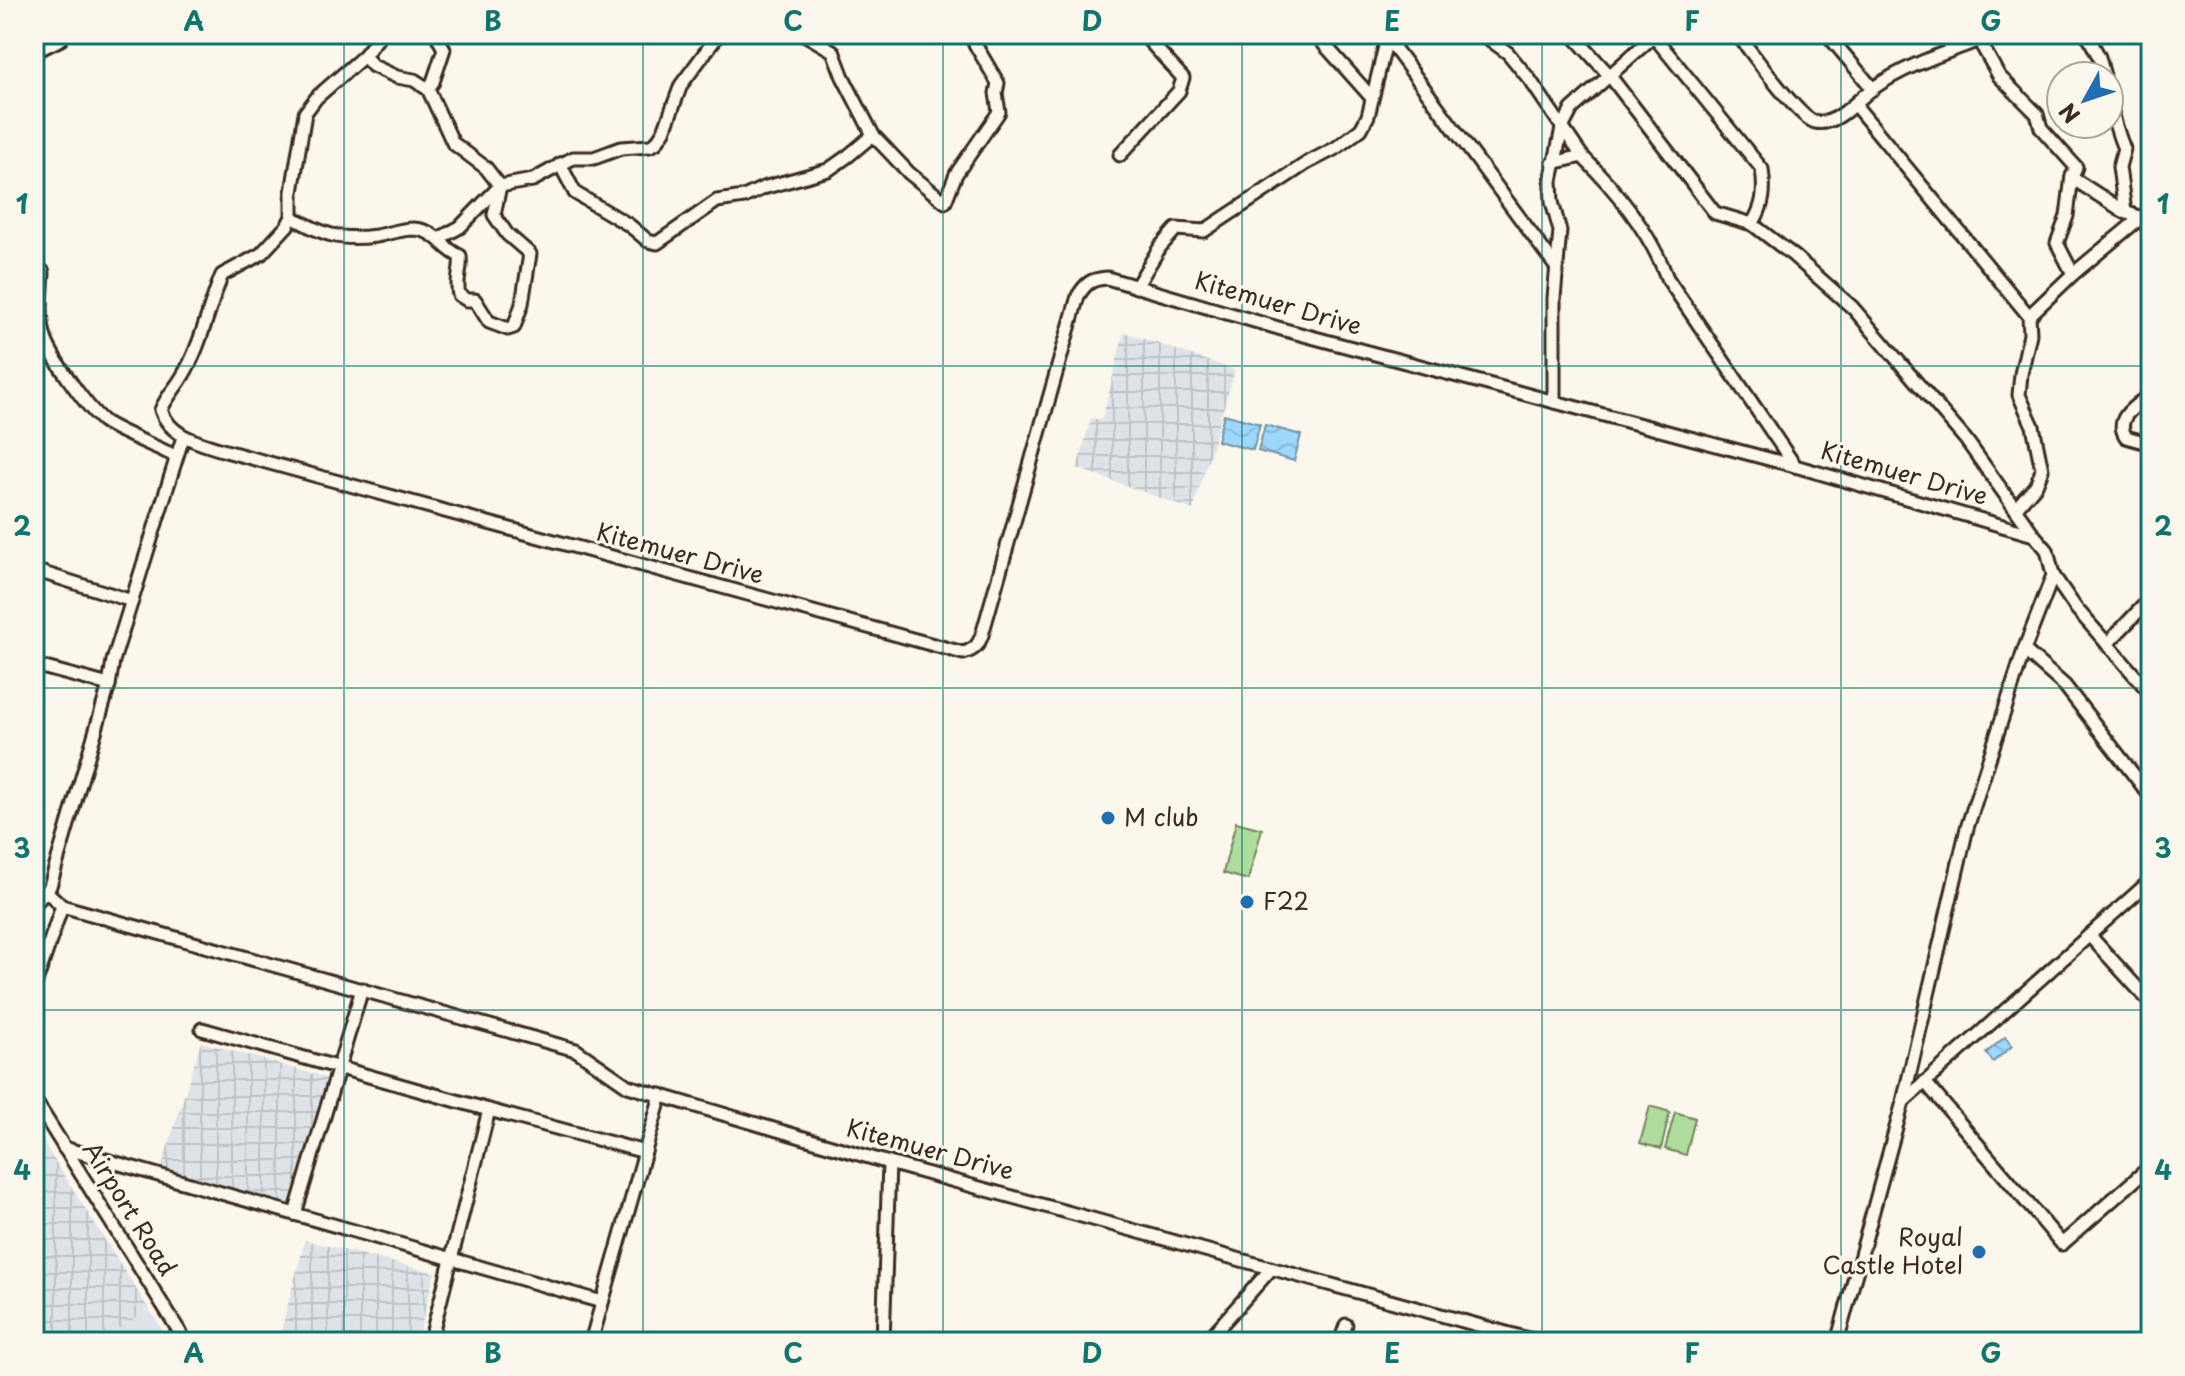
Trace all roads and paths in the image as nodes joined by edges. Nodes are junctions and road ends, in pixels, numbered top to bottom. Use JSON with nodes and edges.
{"nodes":[{"id":1,"x":381,"y":34,"type":"edge"},
{"id":2,"x":436,"y":34,"type":"edge"},
{"id":3,"x":719,"y":34,"type":"edge"},
{"id":4,"x":804,"y":34,"type":"edge"},
{"id":5,"x":969,"y":34,"type":"edge"},
{"id":6,"x":1143,"y":34,"type":"edge"},
{"id":7,"x":1315,"y":34,"type":"edge"},
{"id":8,"x":1482,"y":34,"type":"edge"},
{"id":9,"x":1572,"y":34,"type":"edge"},
{"id":10,"x":1737,"y":34,"type":"edge"},
{"id":11,"x":1827,"y":34,"type":"edge"},
{"id":12,"x":2087,"y":34,"type":"edge"},
{"id":13,"x":1654,"y":35,"type":"edge"},
{"id":14,"x":62,"y":36,"type":"edge"},
{"id":15,"x":1387,"y":36,"type":"edge"},
{"id":16,"x":1978,"y":37,"type":"edge"},
{"id":17,"x":34,"y":52,"type":"edge"},
{"id":18,"x":364,"y":56,"type":"junction"},
{"id":19,"x":2100,"y":60,"type":"edge"},
{"id":20,"x":1610,"y":76,"type":"junction"},
{"id":21,"x":428,"y":89,"type":"junction"},
{"id":22,"x":1873,"y":89,"type":"junction"},
{"id":23,"x":1372,"y":98,"type":"junction"},
{"id":24,"x":1855,"y":105,"type":"junction"},
{"id":25,"x":1562,"y":128,"type":"junction"},
{"id":26,"x":873,"y":135,"type":"junction"},
{"id":27,"x":2119,"y":140,"type":"edge"},
{"id":28,"x":1120,"y":155,"type":"dead end"},
{"id":29,"x":1582,"y":156,"type":"junction"},
{"id":30,"x":1553,"y":163,"type":"junction"},
{"id":31,"x":560,"y":164,"type":"junction"},
{"id":32,"x":2072,"y":176,"type":"junction"},
{"id":33,"x":500,"y":186,"type":"junction"},
{"id":34,"x":2151,"y":209,"type":"edge"},
{"id":35,"x":2125,"y":212,"type":"junction"},
{"id":36,"x":292,"y":217,"type":"junction"},
{"id":37,"x":2139,"y":218,"type":"junction"},
{"id":38,"x":1752,"y":224,"type":"junction"},
{"id":39,"x":2151,"y":230,"type":"edge"},
{"id":40,"x":440,"y":238,"type":"junction"},
{"id":41,"x":34,"y":263,"type":"edge"},
{"id":42,"x":1556,"y":267,"type":"junction"},
{"id":43,"x":2073,"y":274,"type":"junction"},
{"id":44,"x":1136,"y":287,"type":"junction"},
{"id":45,"x":2029,"y":316,"type":"junction"},
{"id":46,"x":2151,"y":394,"type":"edge"},
{"id":47,"x":1554,"y":402,"type":"junction"},
{"id":48,"x":183,"y":437,"type":"junction"},
{"id":49,"x":2151,"y":444,"type":"edge"},
{"id":50,"x":175,"y":456,"type":"junction"},
{"id":51,"x":1795,"y":466,"type":"junction"},
{"id":52,"x":2017,"y":507,"type":"junction"},
{"id":53,"x":2034,"y":535,"type":"junction"},
{"id":54,"x":34,"y":570,"type":"edge"},
{"id":55,"x":2053,"y":575,"type":"junction"},
{"id":56,"x":2151,"y":598,"type":"edge"},
{"id":57,"x":132,"y":601,"type":"junction"},
{"id":58,"x":2107,"y":644,"type":"junction"},
{"id":59,"x":2024,"y":650,"type":"junction"},
{"id":60,"x":113,"y":661,"type":"junction"},
{"id":61,"x":128,"y":664,"type":"dead end"},
{"id":62,"x":34,"y":665,"type":"edge"},
{"id":63,"x":109,"y":685,"type":"junction"},
{"id":64,"x":2151,"y":694,"type":"edge"},
{"id":65,"x":2151,"y":797,"type":"edge"},
{"id":66,"x":2151,"y":880,"type":"edge"},
{"id":67,"x":46,"y":891,"type":"junction"},
{"id":68,"x":34,"y":905,"type":"edge"},
{"id":69,"x":62,"y":906,"type":"junction"},
{"id":70,"x":2090,"y":936,"type":"junction"},
{"id":71,"x":34,"y":988,"type":"edge"},
{"id":72,"x":362,"y":989,"type":"junction"},
{"id":73,"x":2151,"y":1003,"type":"edge"},
{"id":74,"x":202,"y":1029,"type":"dead end"},
{"id":75,"x":338,"y":1067,"type":"junction"},
{"id":76,"x":1925,"y":1082,"type":"junction"},
{"id":77,"x":661,"y":1095,"type":"junction"},
{"id":78,"x":34,"y":1099,"type":"edge"},
{"id":79,"x":1903,"y":1102,"type":"junction"},
{"id":80,"x":489,"y":1110,"type":"junction"},
{"id":81,"x":64,"y":1148,"type":"junction"},
{"id":82,"x":645,"y":1152,"type":"junction"},
{"id":83,"x":889,"y":1163,"type":"junction"},
{"id":84,"x":2151,"y":1166,"type":"edge"},
{"id":85,"x":295,"y":1214,"type":"junction"},
{"id":86,"x":451,"y":1259,"type":"junction"},
{"id":87,"x":1271,"y":1269,"type":"junction"},
{"id":88,"x":602,"y":1302,"type":"junction"},
{"id":89,"x":1346,"y":1325,"type":"dead end"},
{"id":90,"x":186,"y":1342,"type":"edge"},
{"id":91,"x":430,"y":1342,"type":"edge"},
{"id":92,"x":591,"y":1342,"type":"edge"},
{"id":93,"x":883,"y":1342,"type":"edge"},
{"id":94,"x":1206,"y":1342,"type":"edge"},
{"id":95,"x":1340,"y":1342,"type":"edge"},
{"id":96,"x":1539,"y":1342,"type":"edge"},
{"id":97,"x":1837,"y":1342,"type":"edge"}],
"edges":[{"from":1,"to":18,"type":"street"},
{"from":2,"to":21,"type":"street"},
{"from":3,"to":31,"type":"street"},
{"from":4,"to":26,"type":"street"},
{"from":5,"to":26,"type":"street"},
{"from":6,"to":28,"type":"street"},
{"from":7,"to":23,"type":"street"},
{"from":8,"to":25,"type":"street"},
{"from":9,"to":20,"type":"street"},
{"from":10,"to":24,"type":"street"},
{"from":11,"to":22,"type":"street"},
{"from":12,"to":19,"type":"street"},
{"from":13,"to":20,"type":"street"},
{"from":13,"to":38,"type":"street"},
{"from":14,"to":17,"type":"street"},
{"from":15,"to":23,"type":"street"},
{"from":15,"to":42,"type":"street"},
{"from":16,"to":22,"type":"street"},
{"from":16,"to":32,"type":"street"},
{"from":18,"to":21,"type":"street"},
{"from":18,"to":36,"type":"street"},
{"from":20,"to":25,"type":"street"},
{"from":20,"to":38,"type":"street"},
{"from":21,"to":33,"type":"street"},
{"from":22,"to":24,"type":"street"},
{"from":23,"to":44,"type":"street"},
{"from":24,"to":45,"type":"street"},
{"from":25,"to":29,"type":"street"},
{"from":25,"to":30,"type":"street"},
{"from":26,"to":31,"type":"street"},
{"from":27,"to":35,"type":"street"},
{"from":29,"to":30,"type":"street"},
{"from":29,"to":51,"type":"street"},
{"from":30,"to":42,"type":"street"},
{"from":31,"to":33,"type":"street"},
{"from":32,"to":35,"type":"street"},
{"from":32,"to":43,"type":"street"},
{"from":33,"to":40,"type":"street"},
{"from":33,"to":40,"type":"street"},
{"from":34,"to":37,"type":"street"},
{"from":35,"to":37,"type":"street"},
{"from":36,"to":40,"type":"street"},
{"from":36,"to":48,"type":"street"},
{"from":37,"to":39,"type":"street"},
{"from":37,"to":43,"type":"street"},
{"from":38,"to":52,"type":"street"},
{"from":41,"to":50,"type":"street"},
{"from":42,"to":47,"type":"street"},
{"from":43,"to":45,"type":"street"},
{"from":44,"to":47,"type":"street","name":"Kitemuer Drive"},
{"from":44,"to":48,"type":"street","name":"Kitemuer Drive"},
{"from":45,"to":52,"type":"street"},
{"from":46,"to":49,"type":"street"},
{"from":47,"to":51,"type":"street","name":"Kitemuer Drive"},
{"from":48,"to":50,"type":"street"},
{"from":50,"to":57,"type":"street"},
{"from":51,"to":53,"type":"street","name":"Kitemuer Drive"},
{"from":52,"to":53,"type":"street"},
{"from":53,"to":55,"type":"street"},
{"from":54,"to":57,"type":"street"},
{"from":55,"to":58,"type":"street"},
{"from":55,"to":59,"type":"street"},
{"from":56,"to":58,"type":"street"},
{"from":57,"to":60,"type":"street"},
{"from":58,"to":64,"type":"street"},
{"from":59,"to":65,"type":"street"},
{"from":59,"to":79,"type":"street"},
{"from":60,"to":61,"type":"street"},
{"from":60,"to":63,"type":"street"},
{"from":62,"to":63,"type":"street"},
{"from":63,"to":67,"type":"street"},
{"from":66,"to":70,"type":"street"},
{"from":67,"to":68,"type":"street"},
{"from":67,"to":69,"type":"street","name":"Kitemuer Drive"},
{"from":69,"to":71,"type":"street"},
{"from":69,"to":72,"type":"street","name":"Kitemuer Drive"},
{"from":70,"to":73,"type":"street"},
{"from":70,"to":76,"type":"street"},
{"from":72,"to":75,"type":"street"},
{"from":72,"to":77,"type":"street","name":"Kitemuer Drive"},
{"from":74,"to":75,"type":"street"},
{"from":75,"to":80,"type":"street"},
{"from":75,"to":85,"type":"street"},
{"from":76,"to":79,"type":"street"},
{"from":76,"to":84,"type":"street"},
{"from":77,"to":82,"type":"street"},
{"from":77,"to":83,"type":"street","name":"Kitemuer Drive"},
{"from":78,"to":81,"type":"street","name":"Airport Road"},
{"from":79,"to":97,"type":"street"},
{"from":80,"to":82,"type":"street"},
{"from":80,"to":86,"type":"street"},
{"from":81,"to":85,"type":"street"},
{"from":81,"to":90,"type":"street","name":"Airport Road"},
{"from":82,"to":88,"type":"street"},
{"from":83,"to":87,"type":"street","name":"Kitemuer Drive"},
{"from":83,"to":93,"type":"street"},
{"from":85,"to":86,"type":"street"},
{"from":86,"to":88,"type":"street"},
{"from":86,"to":91,"type":"street"},
{"from":87,"to":94,"type":"street"},
{"from":87,"to":96,"type":"street","name":"Kitemuer Drive"},
{"from":88,"to":92,"type":"street"},
{"from":89,"to":95,"type":"street"}]}
